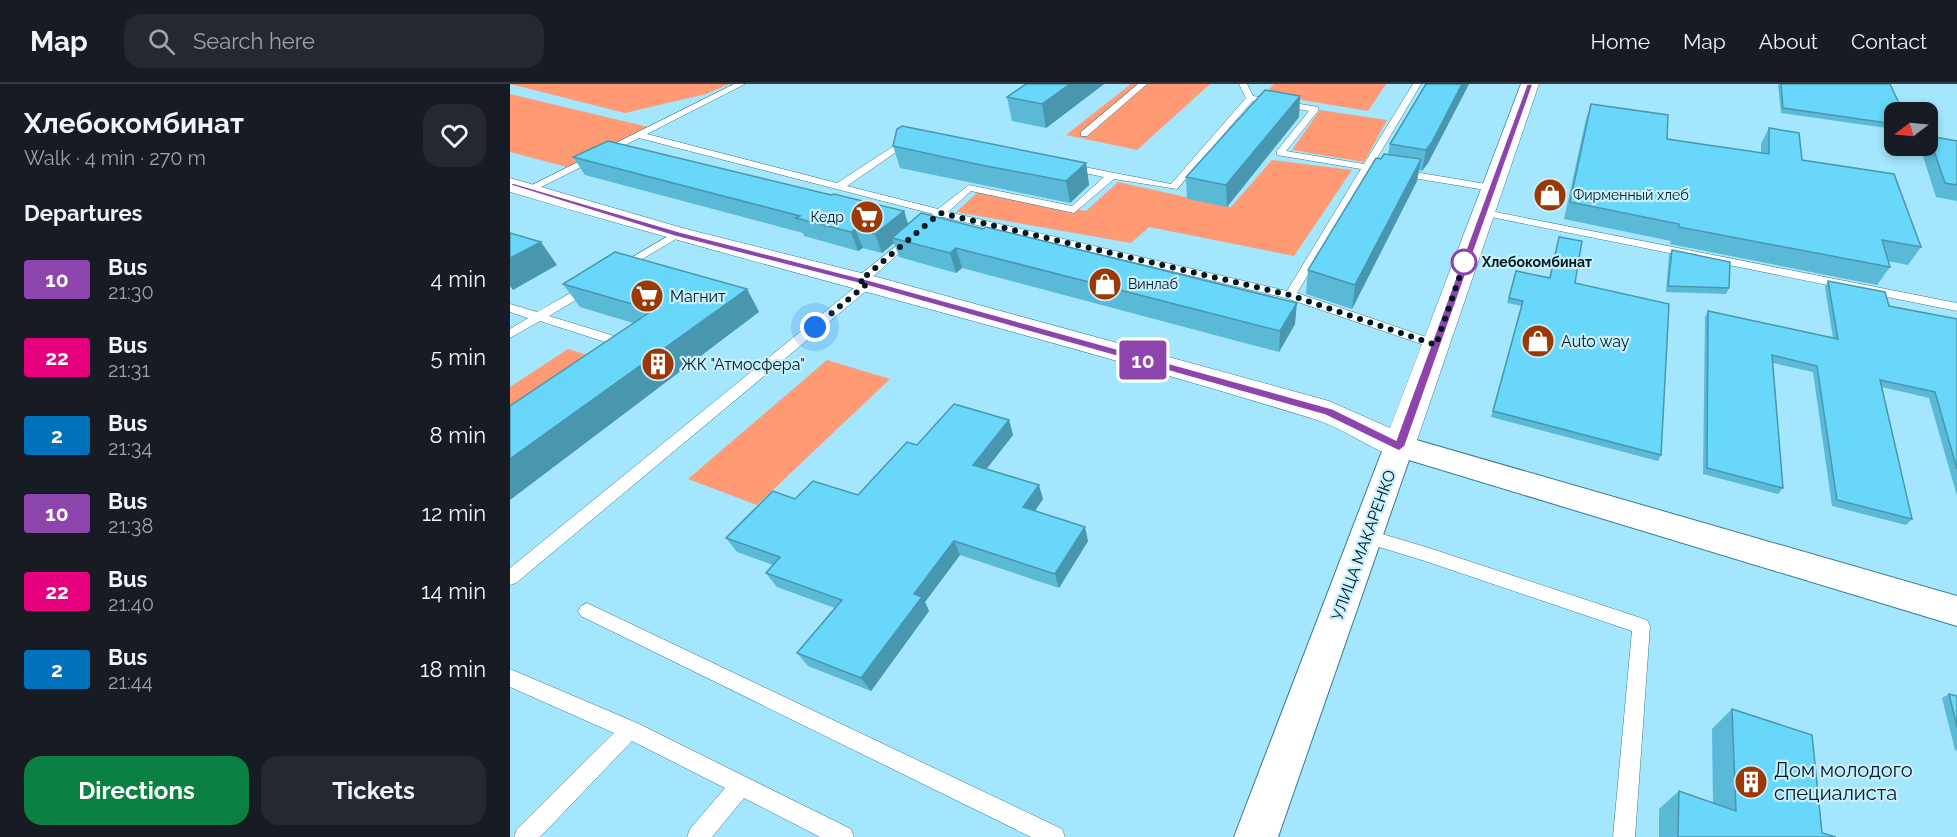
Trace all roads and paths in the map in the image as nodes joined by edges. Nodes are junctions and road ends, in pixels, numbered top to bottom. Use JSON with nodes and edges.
{"nodes":[{"id":1,"x":741,"y":84,"type":"edge"},
{"id":2,"x":1143,"y":84,"type":"edge"},
{"id":3,"x":1243,"y":84,"type":"edge"},
{"id":4,"x":1417,"y":84,"type":"edge"},
{"id":5,"x":1530,"y":84,"type":"edge"},
{"id":6,"x":1250,"y":98,"type":"junction"},
{"id":7,"x":917,"y":134,"type":"edge"},
{"id":8,"x":1084,"y":134,"type":"dead end"},
{"id":9,"x":639,"y":135,"type":"junction"},
{"id":10,"x":1054,"y":164,"type":"edge"},
{"id":11,"x":1366,"y":166,"type":"junction"},
{"id":12,"x":1112,"y":176,"type":"junction"},
{"id":13,"x":520,"y":187,"type":"edge"},
{"id":14,"x":838,"y":187,"type":"junction"},
{"id":15,"x":1492,"y":188,"type":"junction"},
{"id":16,"x":940,"y":213,"type":"junction"},
{"id":17,"x":1485,"y":213,"type":"junction"},
{"id":18,"x":677,"y":234,"type":"junction"},
{"id":19,"x":864,"y":282,"type":"junction"},
{"id":20,"x":1290,"y":295,"type":"junction"},
{"id":21,"x":1957,"y":307,"type":"edge"},
{"id":22,"x":510,"y":308,"type":"edge"},
{"id":23,"x":538,"y":317,"type":"junction"},
{"id":24,"x":510,"y":334,"type":"edge"},
{"id":25,"x":1436,"y":345,"type":"junction"},
{"id":26,"x":623,"y":353,"type":"edge"},
{"id":27,"x":1399,"y":446,"type":"junction"},
{"id":28,"x":1365,"y":536,"type":"junction"},
{"id":29,"x":510,"y":578,"type":"edge"},
{"id":30,"x":587,"y":611,"type":"dead end"},
{"id":31,"x":1957,"y":611,"type":"edge"},
{"id":32,"x":510,"y":678,"type":"edge"},
{"id":33,"x":630,"y":730,"type":"junction"},
{"id":34,"x":740,"y":786,"type":"junction"},
{"id":35,"x":525,"y":837,"type":"edge"},
{"id":36,"x":698,"y":837,"type":"edge"},
{"id":37,"x":843,"y":837,"type":"edge"},
{"id":38,"x":1054,"y":837,"type":"edge"},
{"id":39,"x":1256,"y":837,"type":"edge"},
{"id":40,"x":1624,"y":837,"type":"edge"}],
"edges":[{"from":1,"to":9,"type":"lane"},
{"from":2,"to":8,"type":"lane"},
{"from":3,"to":6,"type":"lane"},
{"from":4,"to":11,"type":"lane"},
{"from":5,"to":15,"type":"street","name":"УЛИЦА МАКАРЕНКО"},
{"from":6,"to":11,"type":"lane"},
{"from":6,"to":12,"type":"lane"},
{"from":7,"to":14,"type":"lane"},
{"from":9,"to":13,"type":"lane"},
{"from":9,"to":14,"type":"lane"},
{"from":10,"to":12,"type":"lane"},
{"from":11,"to":15,"type":"lane"},
{"from":11,"to":20,"type":"lane"},
{"from":12,"to":16,"type":"lane"},
{"from":13,"to":18,"type":"street"},
{"from":14,"to":16,"type":"lane"},
{"from":15,"to":17,"type":"street","name":"УЛИЦА МАКАРЕНКО"},
{"from":16,"to":19,"type":"lane"},
{"from":16,"to":20,"type":"lane"},
{"from":17,"to":21,"type":"lane"},
{"from":17,"to":25,"type":"street","name":"УЛИЦА МАКАРЕНКО"},
{"from":18,"to":19,"type":"street"},
{"from":18,"to":23,"type":"lane"},
{"from":19,"to":27,"type":"street"},
{"from":19,"to":29,"type":"lane"},
{"from":20,"to":25,"type":"lane"},
{"from":22,"to":23,"type":"lane"},
{"from":23,"to":24,"type":"lane"},
{"from":23,"to":26,"type":"lane"},
{"from":25,"to":27,"type":"street","name":"УЛИЦА МАКАРЕНКО"},
{"from":27,"to":28,"type":"street","name":"УЛИЦА МАКАРЕНКО"},
{"from":27,"to":31,"type":"street"},
{"from":28,"to":39,"type":"street","name":"УЛИЦА МАКАРЕНКО"},
{"from":28,"to":40,"type":"lane"},
{"from":30,"to":38,"type":"lane"},
{"from":32,"to":33,"type":"lane"},
{"from":33,"to":34,"type":"lane"},
{"from":33,"to":35,"type":"lane"},
{"from":34,"to":36,"type":"lane"},
{"from":34,"to":37,"type":"lane"}]}
